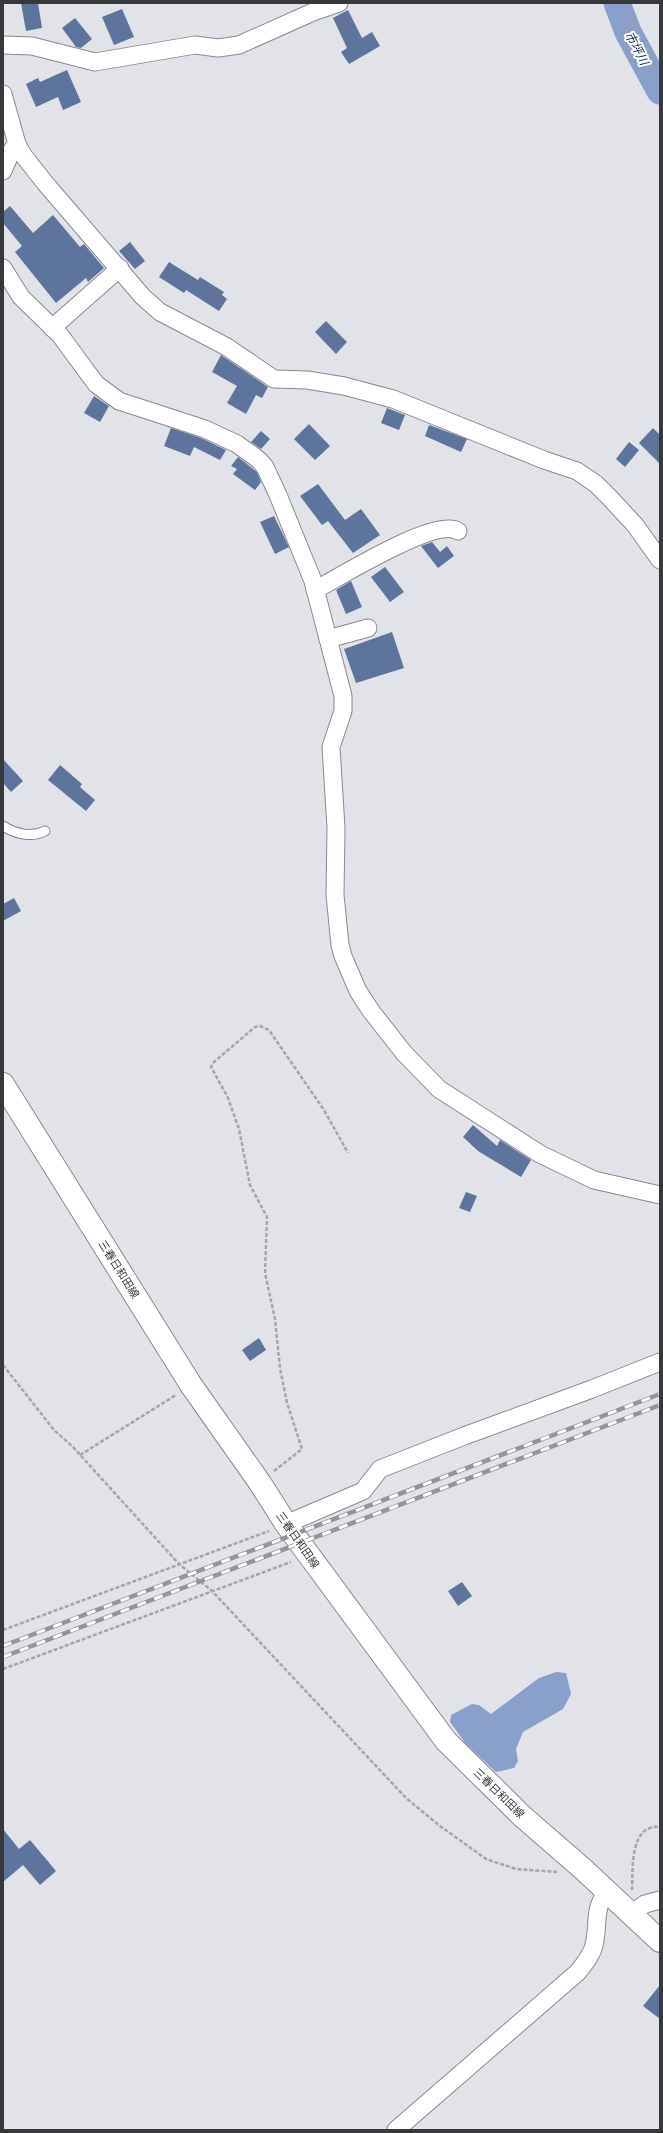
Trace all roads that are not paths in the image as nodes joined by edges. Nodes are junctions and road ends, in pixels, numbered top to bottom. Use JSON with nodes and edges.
{"nodes":[{"id":1,"x":339,"y":3,"type":"edge"},
{"id":2,"x":3,"y":45,"type":"edge"},
{"id":3,"x":3,"y":94,"type":"edge"},
{"id":4,"x":17,"y":144,"type":"junction"},
{"id":5,"x":3,"y":171,"type":"edge"},
{"id":6,"x":3,"y":268,"type":"edge"},
{"id":7,"x":120,"y":268,"type":"junction"},
{"id":8,"x":52,"y":328,"type":"junction"},
{"id":9,"x":458,"y":531,"type":"dead end"},
{"id":10,"x":660,"y":560,"type":"edge"},
{"id":11,"x":315,"y":590,"type":"junction"},
{"id":12,"x":368,"y":628,"type":"dead end"},
{"id":13,"x":328,"y":638,"type":"junction"},
{"id":14,"x":3,"y":826,"type":"edge"},
{"id":15,"x":45,"y":832,"type":"dead end"},
{"id":16,"x":3,"y":1084,"type":"edge"},
{"id":17,"x":660,"y":1195,"type":"edge"},
{"id":18,"x":660,"y":1362,"type":"edge"},
{"id":19,"x":286,"y":1524,"type":"junction"},
{"id":20,"x":607,"y":1892,"type":"junction"},
{"id":21,"x":660,"y":1900,"type":"edge"},
{"id":22,"x":634,"y":1911,"type":"junction"},
{"id":23,"x":660,"y":1941,"type":"edge"},
{"id":24,"x":396,"y":2130,"type":"edge"}],
"edges":[{"from":1,"to":2,"type":"street"},
{"from":3,"to":4,"type":"street"},
{"from":4,"to":5,"type":"street"},
{"from":4,"to":7,"type":"street"},
{"from":6,"to":8,"type":"street"},
{"from":7,"to":8,"type":"street"},
{"from":7,"to":10,"type":"street"},
{"from":8,"to":11,"type":"street"},
{"from":9,"to":11,"type":"street"},
{"from":11,"to":13,"type":"street"},
{"from":12,"to":13,"type":"street"},
{"from":13,"to":17,"type":"street"},
{"from":14,"to":15,"type":"lane"},
{"from":16,"to":19,"type":"main road","name":"三春日和田線"},
{"from":18,"to":19,"type":"street"},
{"from":19,"to":20,"type":"main road","name":"三春日和田線"},
{"from":20,"to":22,"type":"main road","name":"三春日和田線"},
{"from":20,"to":24,"type":"street"},
{"from":21,"to":22,"type":"street"},
{"from":22,"to":23,"type":"main road","name":"三春日和田線"}]}
